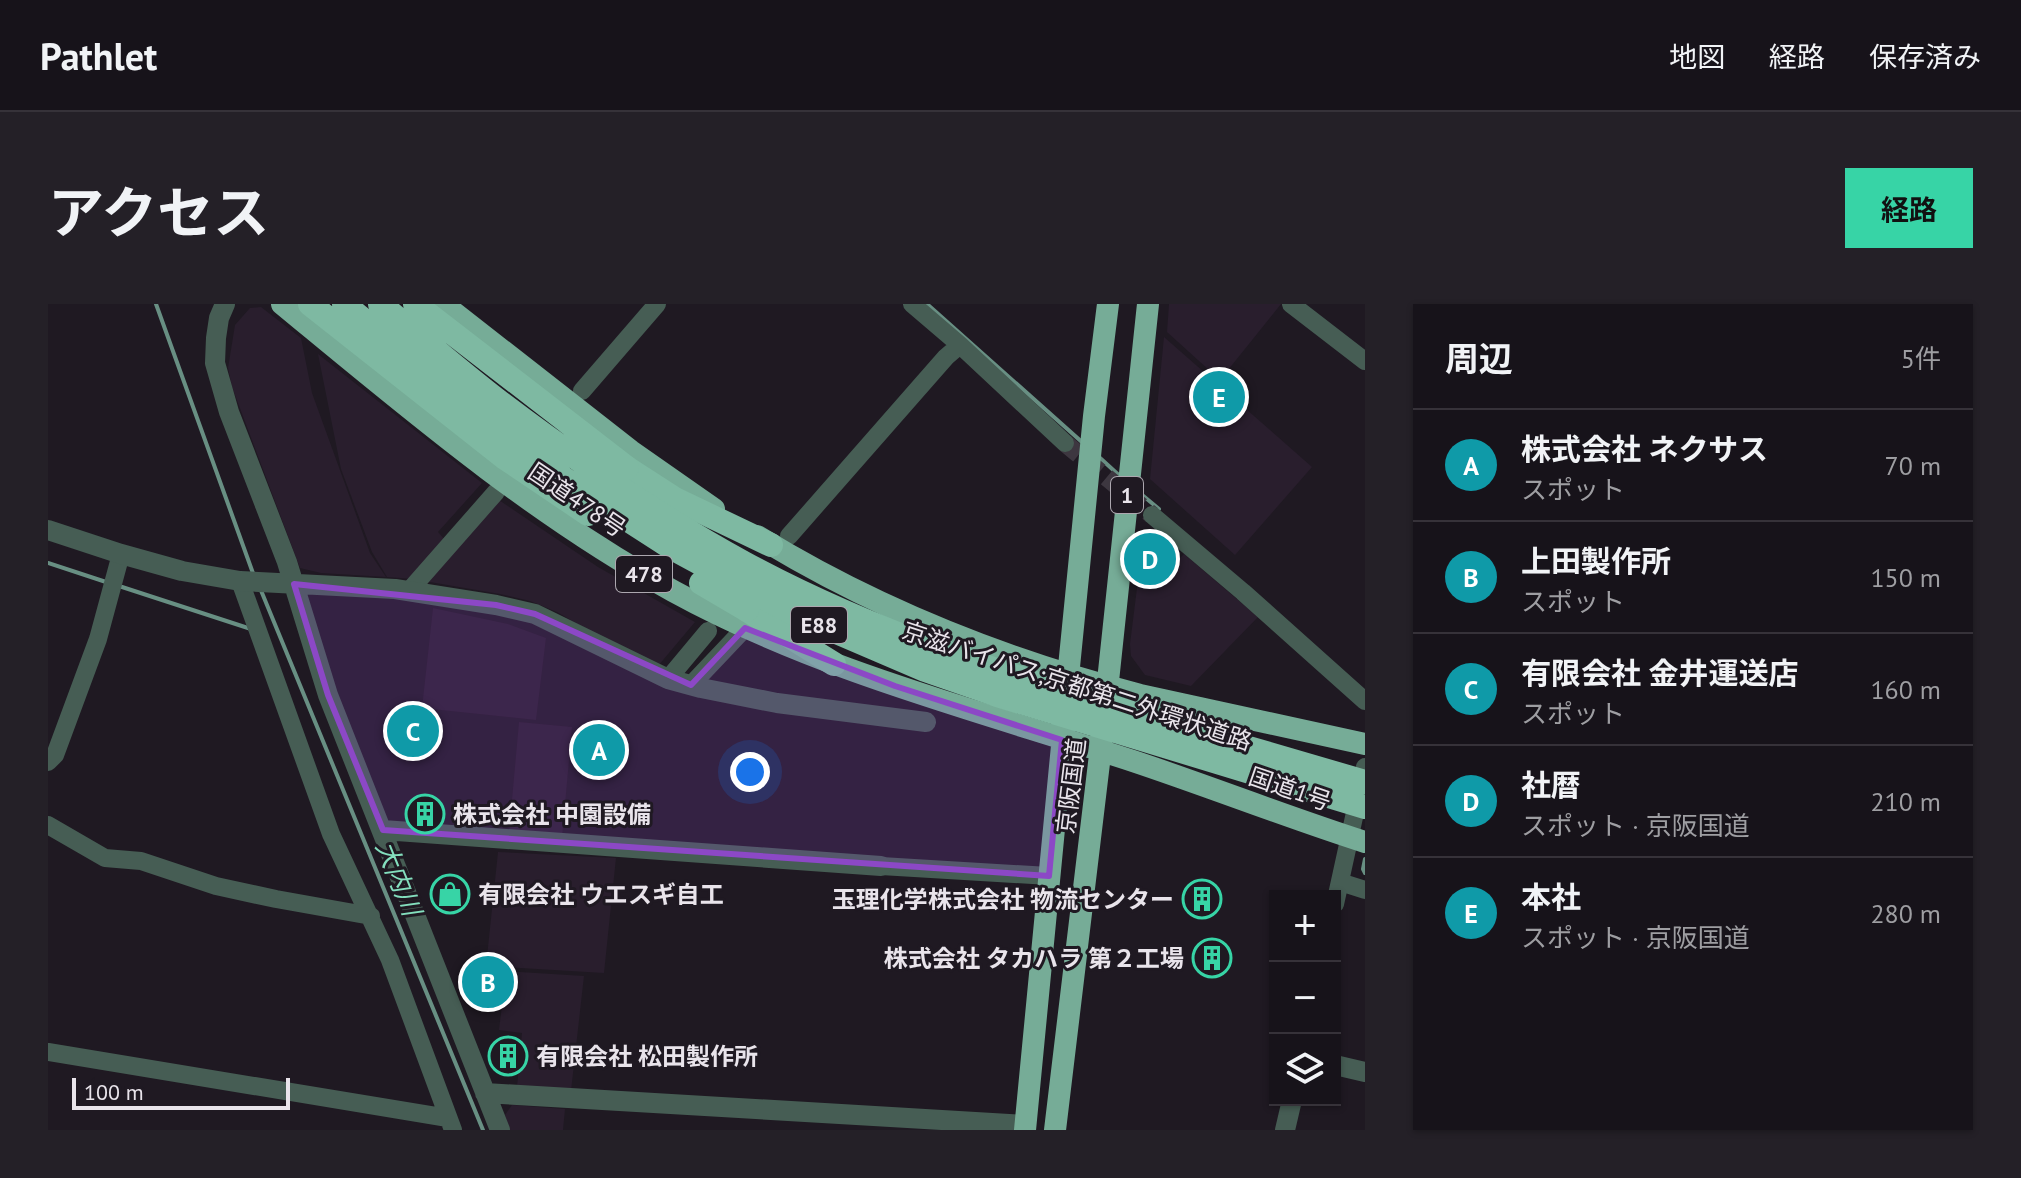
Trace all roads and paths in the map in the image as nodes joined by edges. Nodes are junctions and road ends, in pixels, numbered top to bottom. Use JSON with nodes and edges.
{"nodes":[{"id":1,"x":225,"y":304,"type":"edge"},
{"id":2,"x":282,"y":304,"type":"edge"},
{"id":3,"x":310,"y":304,"type":"edge"},
{"id":4,"x":344,"y":304,"type":"edge"},
{"id":5,"x":380,"y":304,"type":"edge"},
{"id":6,"x":415,"y":304,"type":"edge"},
{"id":7,"x":443,"y":304,"type":"edge"},
{"id":8,"x":657,"y":304,"type":"edge"},
{"id":9,"x":912,"y":304,"type":"edge"},
{"id":10,"x":1108,"y":304,"type":"edge"},
{"id":11,"x":1148,"y":304,"type":"edge"},
{"id":12,"x":1291,"y":304,"type":"edge"},
{"id":13,"x":960,"y":345,"type":"junction"},
{"id":14,"x":1365,"y":361,"type":"edge"},
{"id":15,"x":581,"y":401,"type":"junction"},
{"id":16,"x":1065,"y":443,"type":"tunnel mouth"},
{"id":17,"x":496,"y":484,"type":"junction"},
{"id":18,"x":1152,"y":515,"type":"tunnel mouth"},
{"id":19,"x":1125,"y":520,"type":"junction"},
{"id":20,"x":48,"y":530,"type":"edge"},
{"id":21,"x":780,"y":541,"type":"junction"},
{"id":22,"x":1187,"y":545,"type":"junction"},
{"id":23,"x":121,"y":554,"type":"junction"},
{"id":24,"x":240,"y":581,"type":"junction"},
{"id":25,"x":294,"y":584,"type":"junction"},
{"id":26,"x":409,"y":591,"type":"junction"},
{"id":27,"x":746,"y":619,"type":"junction"},
{"id":28,"x":708,"y":631,"type":"dead end"},
{"id":29,"x":834,"y":664,"type":"joint"},
{"id":30,"x":1068,"y":674,"type":"junction"},
{"id":31,"x":668,"y":679,"type":"junction"},
{"id":32,"x":691,"y":685,"type":"junction"},
{"id":33,"x":1103,"y":694,"type":"junction"},
{"id":34,"x":1365,"y":701,"type":"edge"},
{"id":35,"x":926,"y":722,"type":"dead end"},
{"id":36,"x":1062,"y":740,"type":"junction"},
{"id":37,"x":1365,"y":744,"type":"edge"},
{"id":38,"x":1101,"y":752,"type":"junction"},
{"id":39,"x":48,"y":762,"type":"edge"},
{"id":40,"x":1365,"y":766,"type":"edge"},
{"id":41,"x":1365,"y":782,"type":"edge"},
{"id":42,"x":1365,"y":807,"type":"edge"},
{"id":43,"x":48,"y":825,"type":"edge"},
{"id":44,"x":383,"y":830,"type":"junction"},
{"id":45,"x":1357,"y":840,"type":"edge"},
{"id":46,"x":881,"y":866,"type":"joint"},
{"id":47,"x":1049,"y":876,"type":"junction"},
{"id":48,"x":1340,"y":882,"type":"junction"},
{"id":49,"x":1338,"y":890,"type":"edge"},
{"id":50,"x":1365,"y":890,"type":"edge"},
{"id":51,"x":371,"y":916,"type":"junction"},
{"id":52,"x":48,"y":1052,"type":"edge"},
{"id":53,"x":1341,"y":1066,"type":"edge"},
{"id":54,"x":1365,"y":1072,"type":"edge"},
{"id":55,"x":485,"y":1093,"type":"junction"},
{"id":56,"x":1291,"y":1106,"type":"edge"},
{"id":57,"x":450,"y":1124,"type":"edge"},
{"id":58,"x":1025,"y":1127,"type":"edge"},
{"id":59,"x":500,"y":1130,"type":"edge"},
{"id":60,"x":1055,"y":1130,"type":"edge"},
{"id":61,"x":1285,"y":1130,"type":"edge"}],
"edges":[{"from":1,"to":25,"type":"street"},
{"from":2,"to":17,"type":"highway","name":"国道478号","number":"478"},
{"from":3,"to":27,"type":"highway","bridge":true},
{"from":4,"to":42,"type":"highway","name":"京滋バイパス;京都第二外環状道路","number":"E88","bridge":true},
{"from":5,"to":33,"type":"highway","name":"京滋バイパス;京都第二外環状道路","number":"E88","bridge":true},
{"from":6,"to":21,"type":"highway","bridge":true},
{"from":7,"to":15,"type":"highway"},
{"from":8,"to":15,"type":"street"},
{"from":9,"to":13,"type":"street"},
{"from":10,"to":30,"type":"highway","name":"京阪国道","number":"1"},
{"from":11,"to":19,"type":"highway","name":"京阪国道","number":"1"},
{"from":12,"to":14,"type":"street"},
{"from":13,"to":16,"type":"street"},
{"from":13,"to":21,"type":"street"},
{"from":15,"to":21,"type":"highway"},
{"from":17,"to":26,"type":"street"},
{"from":17,"to":27,"type":"highway","name":"国道478号","number":"478"},
{"from":18,"to":22,"type":"street"},
{"from":19,"to":22,"type":"street"},
{"from":19,"to":33,"type":"highway","name":"京阪国道","number":"1"},
{"from":20,"to":23,"type":"street"},
{"from":21,"to":30,"type":"highway"},
{"from":22,"to":34,"type":"street"},
{"from":23,"to":24,"type":"street"},
{"from":23,"to":39,"type":"street"},
{"from":24,"to":25,"type":"street"},
{"from":24,"to":51,"type":"street"},
{"from":25,"to":26,"type":"street"},
{"from":25,"to":44,"type":"street"},
{"from":26,"to":31,"type":"street"},
{"from":27,"to":29,"type":"highway"},
{"from":27,"to":32,"type":"street"},
{"from":28,"to":31,"type":"street"},
{"from":29,"to":36,"type":"highway"},
{"from":30,"to":33,"type":"highway"},
{"from":30,"to":36,"type":"highway","name":"京阪国道","number":"1"},
{"from":31,"to":32,"type":"street"},
{"from":32,"to":35,"type":"street"},
{"from":33,"to":37,"type":"highway"},
{"from":33,"to":38,"type":"highway","name":"京阪国道","number":"1"},
{"from":33,"to":40,"type":"highway","bridge":true},
{"from":33,"to":41,"type":"highway","name":"京滋バイパス;京都第二外環状道路","number":"E88","bridge":true},
{"from":36,"to":38,"type":"highway","name":"国道1号"},
{"from":36,"to":47,"type":"highway","name":"京阪国道","number":"1"},
{"from":38,"to":45,"type":"highway","name":"国道1号"},
{"from":38,"to":60,"type":"highway","name":"京阪国道","number":"1"},
{"from":40,"to":45,"type":"street"},
{"from":43,"to":51,"type":"street"},
{"from":44,"to":46,"type":"street"},
{"from":44,"to":55,"type":"street"},
{"from":45,"to":48,"type":"street"},
{"from":46,"to":47,"type":"street"},
{"from":47,"to":58,"type":"highway","name":"京阪国道","number":"1"},
{"from":48,"to":49,"type":"street"},
{"from":48,"to":50,"type":"street"},
{"from":51,"to":57,"type":"street"},
{"from":52,"to":57,"type":"street"},
{"from":53,"to":54,"type":"street"},
{"from":55,"to":58,"type":"street"},
{"from":55,"to":59,"type":"street"},
{"from":56,"to":61,"type":"street"}]}
